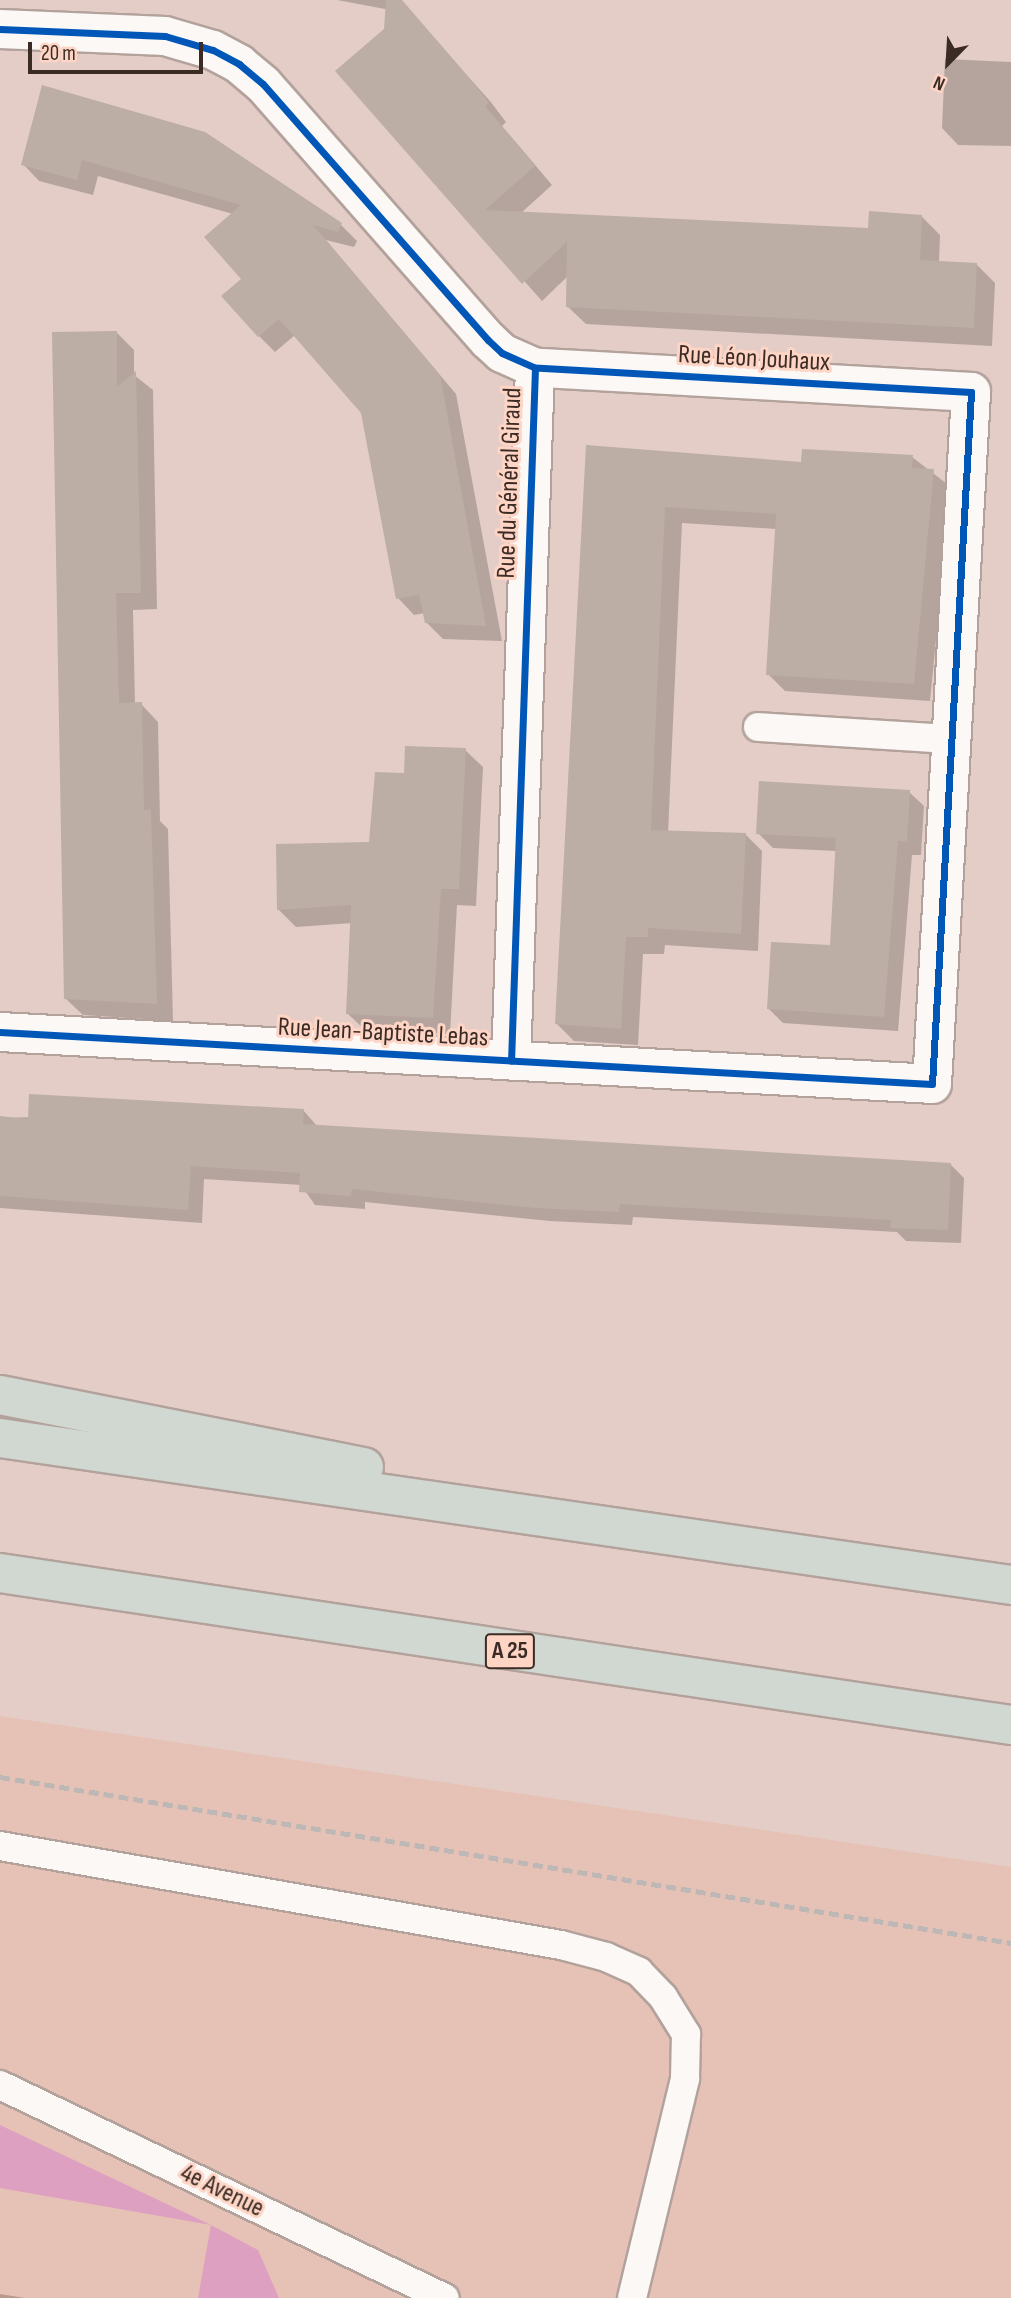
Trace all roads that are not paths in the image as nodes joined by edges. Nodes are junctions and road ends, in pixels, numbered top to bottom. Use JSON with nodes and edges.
{"nodes":[{"id":1,"x":0,"y":29,"type":"edge"},
{"id":2,"x":535,"y":368,"type":"junction"},
{"id":3,"x":758,"y":727,"type":"dead end"},
{"id":4,"x":951,"y":739,"type":"junction"},
{"id":5,"x":0,"y":1032,"type":"edge"},
{"id":6,"x":511,"y":1061,"type":"junction"},
{"id":7,"x":0,"y":1395,"type":"edge"},
{"id":8,"x":0,"y":1438,"type":"edge"},
{"id":9,"x":785,"y":1551,"type":"junction"},
{"id":10,"x":5,"y":1573,"type":"edge"},
{"id":11,"x":1011,"y":1585,"type":"edge"},
{"id":12,"x":1011,"y":1725,"type":"edge"},
{"id":13,"x":0,"y":1846,"type":"edge"},
{"id":14,"x":0,"y":2085,"type":"edge"},
{"id":15,"x":445,"y":2298,"type":"edge"},
{"id":16,"x":632,"y":2298,"type":"edge"}],
"edges":[{"from":1,"to":2,"type":"street","name":"Rue du Général Giraud"},
{"from":2,"to":4,"type":"street","name":"Rue Léon Jouhaux"},
{"from":2,"to":6,"type":"street","name":"Rue du Général Giraud"},
{"from":3,"to":4,"type":"lane"},
{"from":4,"to":6,"type":"street","name":"Rue Jean-Baptiste Lebas"},
{"from":5,"to":6,"type":"street","name":"Rue Jean-Baptiste Lebas"},
{"from":7,"to":9,"type":"highway"},
{"from":8,"to":9,"type":"highway"},
{"from":9,"to":11,"type":"highway"},
{"from":10,"to":12,"type":"highway","number":"A 25"},
{"from":13,"to":16,"type":"lane"},
{"from":14,"to":15,"type":"lane","name":"4e Avenue"}]}
